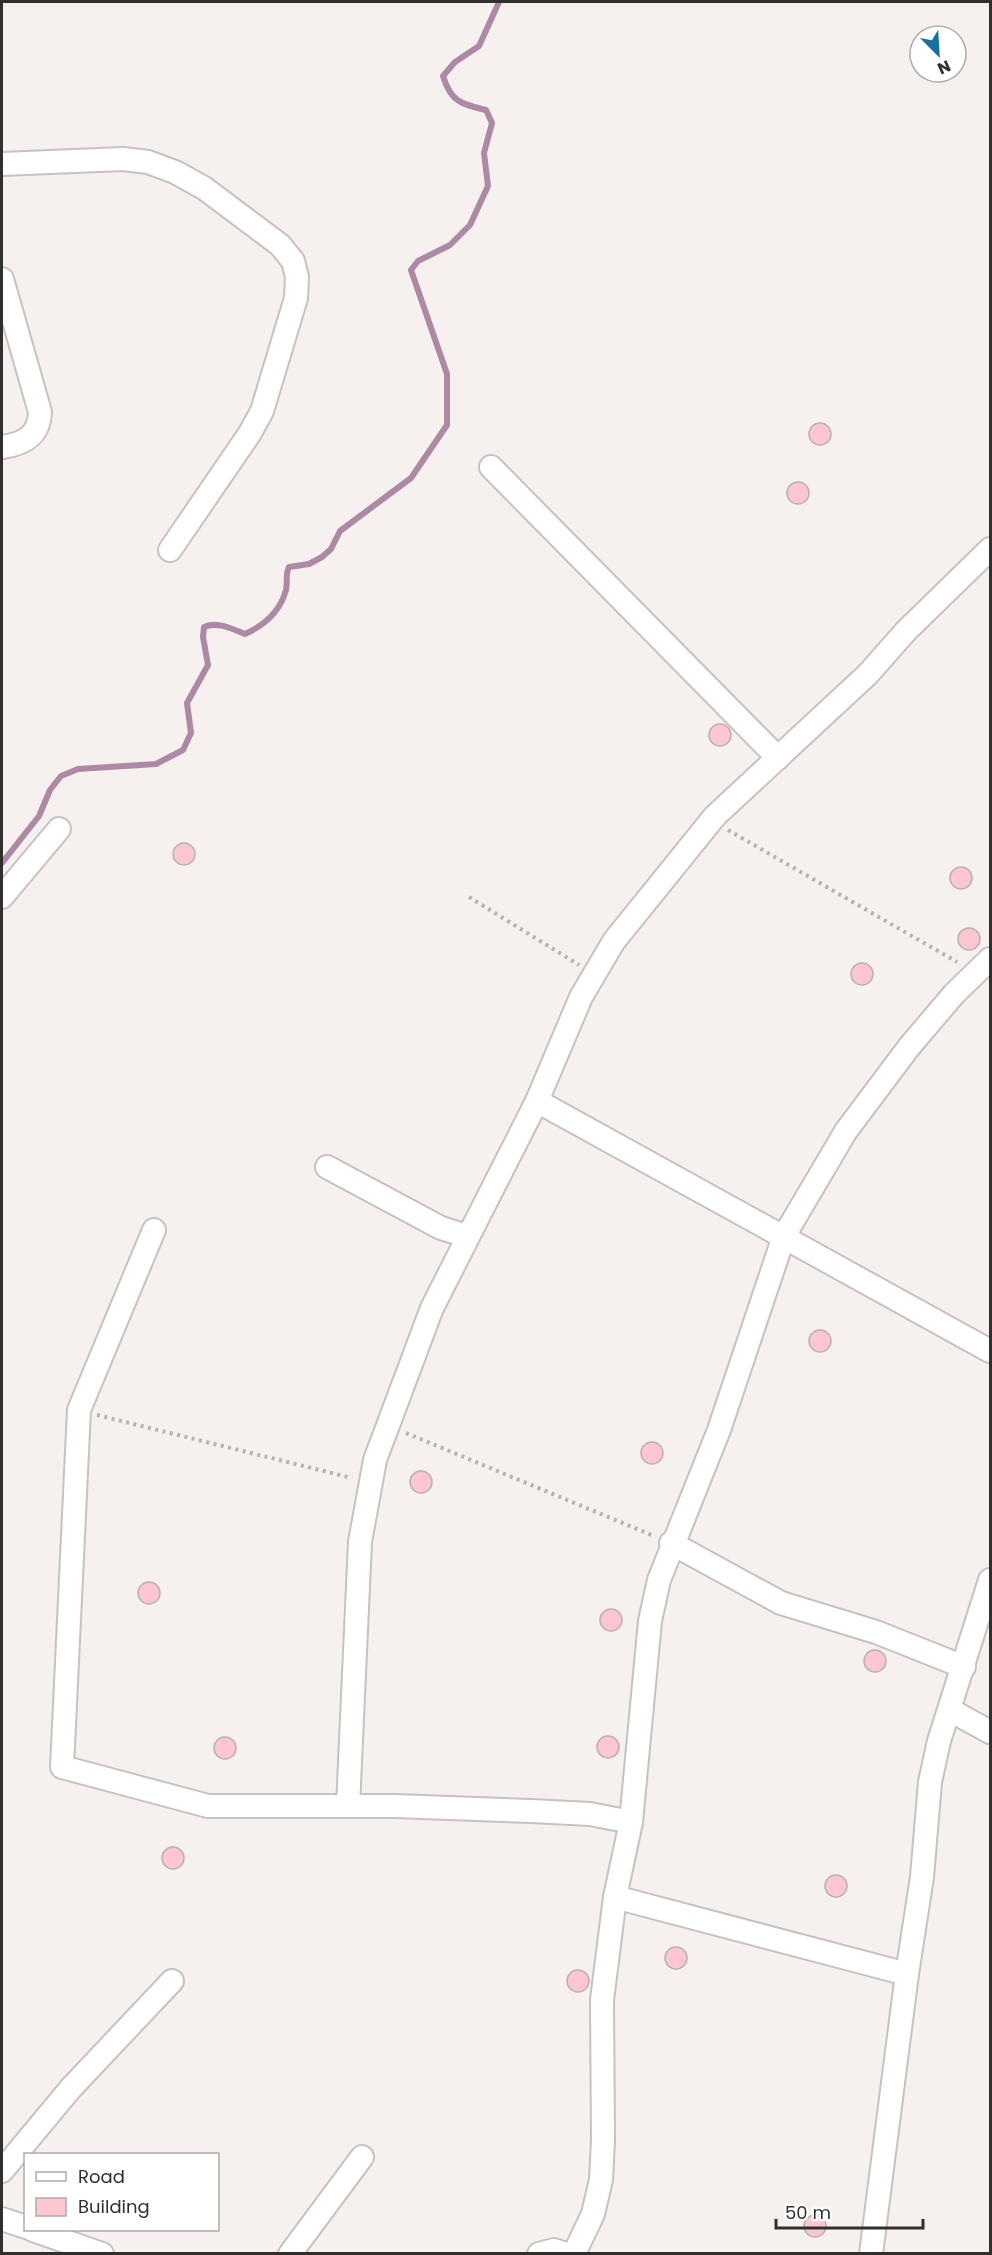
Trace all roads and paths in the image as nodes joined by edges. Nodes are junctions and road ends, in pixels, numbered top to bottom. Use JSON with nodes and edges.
{"nodes":[{"id":1,"x":2,"y":164,"type":"edge"},
{"id":2,"x":2,"y":279,"type":"edge"},
{"id":3,"x":2,"y":447,"type":"edge"},
{"id":4,"x":491,"y":467,"type":"dead end"},
{"id":5,"x":990,"y":549,"type":"edge"},
{"id":6,"x":170,"y":550,"type":"dead end"},
{"id":7,"x":778,"y":758,"type":"junction"},
{"id":8,"x":711,"y":820,"type":"junction"},
{"id":9,"x":59,"y":829,"type":"dead end"},
{"id":10,"x":2,"y":897,"type":"edge"},
{"id":11,"x":469,"y":897,"type":"dead end"},
{"id":12,"x":983,"y":966,"type":"edge"},
{"id":13,"x":595,"y":975,"type":"junction"},
{"id":14,"x":537,"y":1101,"type":"junction"},
{"id":15,"x":327,"y":1167,"type":"dead end"},
{"id":16,"x":154,"y":1230,"type":"dead end"},
{"id":17,"x":467,"y":1236,"type":"junction"},
{"id":18,"x":784,"y":1236,"type":"junction"},
{"id":19,"x":990,"y":1351,"type":"edge"},
{"id":20,"x":79,"y":1410,"type":"junction"},
{"id":21,"x":388,"y":1426,"type":"junction"},
{"id":22,"x":371,"y":1482,"type":"junction"},
{"id":23,"x":671,"y":1543,"type":"junction"},
{"id":24,"x":990,"y":1581,"type":"edge"},
{"id":25,"x":964,"y":1667,"type":"junction"},
{"id":26,"x":950,"y":1710,"type":"junction"},
{"id":27,"x":990,"y":1731,"type":"edge"},
{"id":28,"x":348,"y":1806,"type":"junction"},
{"id":29,"x":631,"y":1822,"type":"junction"},
{"id":30,"x":615,"y":1897,"type":"junction"},
{"id":31,"x":907,"y":1974,"type":"junction"},
{"id":32,"x":172,"y":1981,"type":"dead end"},
{"id":33,"x":362,"y":2157,"type":"dead end"},
{"id":34,"x":2,"y":2171,"type":"edge"},
{"id":35,"x":2,"y":2219,"type":"edge"},
{"id":36,"x":24,"y":2226,"type":"edge"},
{"id":37,"x":39,"y":2231,"type":"edge"},
{"id":38,"x":102,"y":2253,"type":"edge"},
{"id":39,"x":290,"y":2253,"type":"edge"},
{"id":40,"x":539,"y":2253,"type":"edge"},
{"id":41,"x":566,"y":2253,"type":"edge"},
{"id":42,"x":574,"y":2253,"type":"edge"},
{"id":43,"x":871,"y":2253,"type":"edge"}],
"edges":[{"from":1,"to":6,"type":"street"},
{"from":2,"to":3,"type":"street"},
{"from":4,"to":7,"type":"street"},
{"from":5,"to":7,"type":"street"},
{"from":7,"to":8,"type":"street"},
{"from":8,"to":12,"type":"path"},
{"from":8,"to":13,"type":"street"},
{"from":9,"to":10,"type":"street"},
{"from":11,"to":13,"type":"path"},
{"from":12,"to":18,"type":"street"},
{"from":13,"to":14,"type":"street"},
{"from":14,"to":17,"type":"street"},
{"from":14,"to":18,"type":"street"},
{"from":15,"to":17,"type":"street"},
{"from":16,"to":20,"type":"street"},
{"from":17,"to":21,"type":"street"},
{"from":18,"to":19,"type":"street"},
{"from":18,"to":23,"type":"street"},
{"from":20,"to":22,"type":"path"},
{"from":20,"to":28,"type":"street"},
{"from":21,"to":22,"type":"street"},
{"from":21,"to":23,"type":"path"},
{"from":22,"to":28,"type":"street"},
{"from":23,"to":25,"type":"street"},
{"from":23,"to":29,"type":"street"},
{"from":24,"to":25,"type":"street"},
{"from":25,"to":26,"type":"street"},
{"from":26,"to":27,"type":"street"},
{"from":26,"to":31,"type":"street"},
{"from":28,"to":29,"type":"street"},
{"from":29,"to":30,"type":"street"},
{"from":30,"to":31,"type":"street"},
{"from":30,"to":42,"type":"street"},
{"from":31,"to":43,"type":"street"},
{"from":32,"to":34,"type":"street"},
{"from":33,"to":39,"type":"street"},
{"from":35,"to":36,"type":"street"},
{"from":37,"to":38,"type":"street"},
{"from":40,"to":41,"type":"street"}]}
